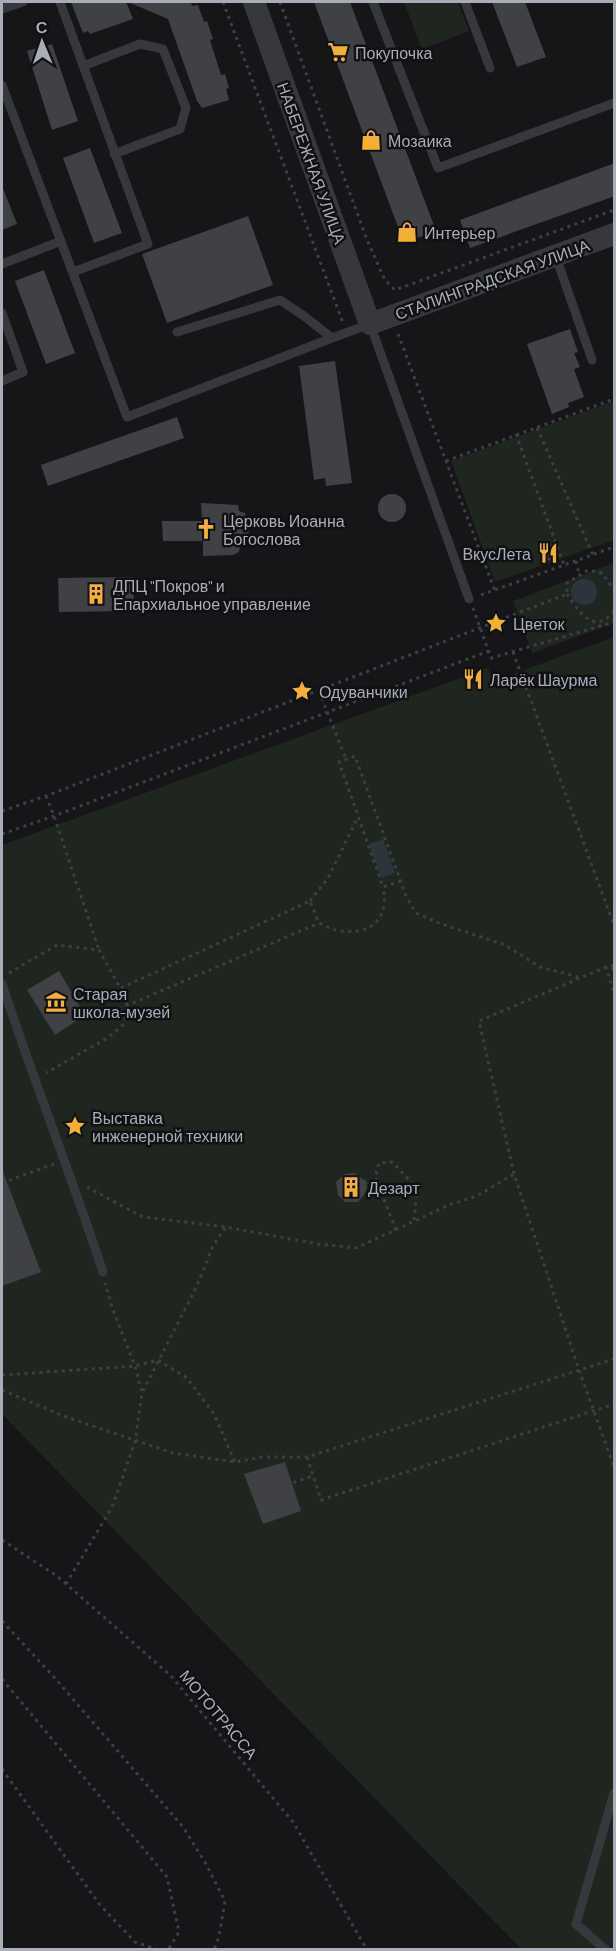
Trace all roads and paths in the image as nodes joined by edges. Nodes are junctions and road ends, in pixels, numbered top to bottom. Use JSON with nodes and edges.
{"nodes":[{"id":1,"x":23,"y":2,"type":"edge"},
{"id":2,"x":60,"y":2,"type":"edge"},
{"id":3,"x":223,"y":2,"type":"edge"},
{"id":4,"x":254,"y":2,"type":"edge"},
{"id":5,"x":280,"y":2,"type":"edge"},
{"id":6,"x":373,"y":2,"type":"edge"},
{"id":7,"x":465,"y":2,"type":"edge"},
{"id":8,"x":2,"y":9,"type":"edge"},
{"id":9,"x":83,"y":66,"type":"junction"},
{"id":10,"x":490,"y":68,"type":"dead end"},
{"id":11,"x":2,"y":84,"type":"edge"},
{"id":12,"x":615,"y":103,"type":"edge"},
{"id":13,"x":114,"y":154,"type":"junction"},
{"id":14,"x":615,"y":210,"type":"edge"},
{"id":15,"x":615,"y":234,"type":"edge"},
{"id":16,"x":61,"y":241,"type":"junction"},
{"id":17,"x":556,"y":255,"type":"junction"},
{"id":18,"x":2,"y":264,"type":"edge"},
{"id":19,"x":73,"y":272,"type":"junction"},
{"id":20,"x":2,"y":313,"type":"edge"},
{"id":21,"x":380,"y":320,"type":"junction"},
{"id":22,"x":177,"y":332,"type":"dead end"},
{"id":23,"x":346,"y":333,"type":"junction"},
{"id":24,"x":332,"y":338,"type":"junction"},
{"id":25,"x":592,"y":360,"type":"dead end"},
{"id":26,"x":2,"y":381,"type":"edge"},
{"id":27,"x":615,"y":399,"type":"edge"},
{"id":28,"x":537,"y":427,"type":"junction"},
{"id":29,"x":516,"y":434,"type":"junction"},
{"id":30,"x":446,"y":461,"type":"junction"},
{"id":31,"x":615,"y":547,"type":"edge"},
{"id":32,"x":593,"y":555,"type":"junction"},
{"id":33,"x":576,"y":561,"type":"junction"},
{"id":34,"x":564,"y":565,"type":"junction"},
{"id":35,"x":579,"y":574,"type":"junction"},
{"id":36,"x":615,"y":590,"type":"edge"},
{"id":37,"x":495,"y":591,"type":"junction"},
{"id":38,"x":567,"y":594,"type":"junction"},
{"id":39,"x":470,"y":599,"type":"junction"},
{"id":40,"x":615,"y":611,"type":"edge"},
{"id":41,"x":602,"y":621,"type":"junction"},
{"id":42,"x":615,"y":622,"type":"edge"},
{"id":43,"x":604,"y":626,"type":"junction"},
{"id":44,"x":480,"y":628,"type":"junction"},
{"id":45,"x":489,"y":651,"type":"junction"},
{"id":46,"x":513,"y":652,"type":"junction"},
{"id":47,"x":319,"y":691,"type":"junction"},
{"id":48,"x":327,"y":713,"type":"junction"},
{"id":49,"x":346,"y":759,"type":"junction"},
{"id":50,"x":46,"y":796,"type":"junction"},
{"id":51,"x":2,"y":811,"type":"edge"},
{"id":52,"x":54,"y":816,"type":"junction"},
{"id":53,"x":358,"y":817,"type":"junction"},
{"id":54,"x":2,"y":834,"type":"edge"},
{"id":55,"x":400,"y":881,"type":"junction"},
{"id":56,"x":383,"y":887,"type":"junction"},
{"id":57,"x":309,"y":901,"type":"junction"},
{"id":58,"x":319,"y":923,"type":"junction"},
{"id":59,"x":615,"y":925,"type":"edge"},
{"id":60,"x":99,"y":950,"type":"junction"},
{"id":61,"x":606,"y":967,"type":"junction"},
{"id":62,"x":615,"y":967,"type":"edge"},
{"id":63,"x":2,"y":978,"type":"edge"},
{"id":64,"x":580,"y":978,"type":"junction"},
{"id":65,"x":2,"y":984,"type":"edge"},
{"id":66,"x":120,"y":988,"type":"junction"},
{"id":67,"x":615,"y":993,"type":"edge"},
{"id":68,"x":126,"y":1006,"type":"junction"},
{"id":69,"x":34,"y":1080,"type":"junction"},
{"id":70,"x":64,"y":1161,"type":"junction"},
{"id":71,"x":514,"y":1174,"type":"junction"},
{"id":72,"x":72,"y":1179,"type":"junction"},
{"id":73,"x":2,"y":1184,"type":"edge"},
{"id":74,"x":414,"y":1221,"type":"junction"},
{"id":75,"x":226,"y":1227,"type":"junction"},
{"id":76,"x":396,"y":1230,"type":"junction"},
{"id":77,"x":2,"y":1257,"type":"edge"},
{"id":78,"x":2,"y":1269,"type":"edge"},
{"id":79,"x":103,"y":1272,"type":"joint"},
{"id":80,"x":615,"y":1359,"type":"edge"},
{"id":81,"x":158,"y":1360,"type":"junction"},
{"id":82,"x":135,"y":1366,"type":"junction"},
{"id":83,"x":579,"y":1370,"type":"junction"},
{"id":84,"x":2,"y":1375,"type":"edge"},
{"id":85,"x":2,"y":1390,"type":"edge"},
{"id":86,"x":142,"y":1393,"type":"junction"},
{"id":87,"x":615,"y":1404,"type":"edge"},
{"id":88,"x":594,"y":1411,"type":"junction"},
{"id":89,"x":135,"y":1442,"type":"junction"},
{"id":90,"x":307,"y":1457,"type":"junction"},
{"id":91,"x":236,"y":1462,"type":"junction"},
{"id":92,"x":615,"y":1467,"type":"edge"},
{"id":93,"x":313,"y":1476,"type":"junction"},
{"id":94,"x":265,"y":1492,"type":"dead end"},
{"id":95,"x":2,"y":1540,"type":"edge"},
{"id":96,"x":66,"y":1584,"type":"junction"},
{"id":97,"x":2,"y":1622,"type":"edge"},
{"id":98,"x":2,"y":1679,"type":"edge"},
{"id":99,"x":2,"y":1769,"type":"edge"},
{"id":100,"x":615,"y":1793,"type":"edge"},
{"id":101,"x":159,"y":1950,"type":"edge"},
{"id":102,"x":168,"y":1950,"type":"edge"},
{"id":103,"x":214,"y":1950,"type":"edge"},
{"id":104,"x":367,"y":1950,"type":"edge"},
{"id":105,"x":606,"y":1950,"type":"edge"}],
"edges":[{"from":1,"to":8,"type":"lane"},
{"from":2,"to":9,"type":"lane"},
{"from":3,"to":23,"type":"path"},
{"from":4,"to":21,"type":"street","name":"НАБЕРЕЖНАЯ УЛИЦА"},
{"from":5,"to":14,"type":"path"},
{"from":6,"to":12,"type":"lane"},
{"from":7,"to":10,"type":"lane"},
{"from":9,"to":13,"type":"lane"},
{"from":9,"to":13,"type":"lane"},
{"from":11,"to":16,"type":"lane"},
{"from":13,"to":19,"type":"lane"},
{"from":15,"to":17,"type":"street","name":"СТАЛИНГРАДСКАЯ УЛИЦА"},
{"from":16,"to":18,"type":"lane"},
{"from":16,"to":19,"type":"lane"},
{"from":17,"to":21,"type":"street","name":"СТАЛИНГРАДСКАЯ УЛИЦА"},
{"from":17,"to":25,"type":"lane"},
{"from":19,"to":24,"type":"lane"},
{"from":20,"to":26,"type":"lane"},
{"from":21,"to":23,"type":"lane"},
{"from":21,"to":30,"type":"path"},
{"from":21,"to":39,"type":"lane"},
{"from":22,"to":24,"type":"lane"},
{"from":23,"to":24,"type":"lane"},
{"from":27,"to":28,"type":"path"},
{"from":28,"to":29,"type":"path"},
{"from":28,"to":32,"type":"path"},
{"from":29,"to":30,"type":"path"},
{"from":29,"to":34,"type":"path"},
{"from":30,"to":37,"type":"path"},
{"from":31,"to":32,"type":"path"},
{"from":32,"to":33,"type":"path"},
{"from":33,"to":34,"type":"path"},
{"from":33,"to":35,"type":"path"},
{"from":34,"to":37,"type":"path"},
{"from":35,"to":36,"type":"path"},
{"from":35,"to":38,"type":"path"},
{"from":37,"to":39,"type":"path"},
{"from":38,"to":41,"type":"path"},
{"from":38,"to":44,"type":"path"},
{"from":39,"to":44,"type":"path"},
{"from":40,"to":41,"type":"path"},
{"from":41,"to":43,"type":"path"},
{"from":42,"to":43,"type":"path"},
{"from":43,"to":46,"type":"path"},
{"from":44,"to":45,"type":"path"},
{"from":44,"to":47,"type":"path"},
{"from":45,"to":46,"type":"path"},
{"from":45,"to":48,"type":"path"},
{"from":46,"to":59,"type":"path"},
{"from":47,"to":48,"type":"path"},
{"from":47,"to":50,"type":"path"},
{"from":48,"to":49,"type":"path"},
{"from":48,"to":52,"type":"path"},
{"from":49,"to":53,"type":"path"},
{"from":49,"to":55,"type":"path"},
{"from":50,"to":51,"type":"path"},
{"from":50,"to":52,"type":"path"},
{"from":52,"to":54,"type":"path"},
{"from":52,"to":60,"type":"path"},
{"from":53,"to":56,"type":"path"},
{"from":53,"to":57,"type":"path"},
{"from":55,"to":56,"type":"path"},
{"from":55,"to":64,"type":"path"},
{"from":56,"to":58,"type":"path"},
{"from":57,"to":58,"type":"path"},
{"from":57,"to":66,"type":"path"},
{"from":58,"to":68,"type":"path"},
{"from":60,"to":63,"type":"path"},
{"from":60,"to":66,"type":"path"},
{"from":61,"to":62,"type":"path"},
{"from":61,"to":64,"type":"path"},
{"from":61,"to":67,"type":"path"},
{"from":64,"to":71,"type":"path"},
{"from":65,"to":69,"type":"lane"},
{"from":66,"to":68,"type":"path"},
{"from":68,"to":69,"type":"path"},
{"from":69,"to":70,"type":"lane"},
{"from":70,"to":72,"type":"lane"},
{"from":70,"to":73,"type":"path"},
{"from":71,"to":74,"type":"path"},
{"from":71,"to":83,"type":"path"},
{"from":72,"to":75,"type":"path"},
{"from":72,"to":79,"type":"lane"},
{"from":74,"to":76,"type":"path"},
{"from":74,"to":76,"type":"path"},
{"from":75,"to":76,"type":"path"},
{"from":75,"to":81,"type":"path"},
{"from":77,"to":78,"type":"path"},
{"from":79,"to":82,"type":"path"},
{"from":80,"to":83,"type":"path"},
{"from":81,"to":82,"type":"path"},
{"from":81,"to":86,"type":"path"},
{"from":81,"to":91,"type":"path"},
{"from":82,"to":84,"type":"path"},
{"from":82,"to":86,"type":"path"},
{"from":83,"to":88,"type":"path"},
{"from":83,"to":90,"type":"path"},
{"from":85,"to":89,"type":"path"},
{"from":86,"to":89,"type":"path"},
{"from":87,"to":88,"type":"path"},
{"from":88,"to":92,"type":"path"},
{"from":88,"to":93,"type":"path"},
{"from":89,"to":91,"type":"path"},
{"from":89,"to":96,"type":"path"},
{"from":90,"to":91,"type":"path"},
{"from":90,"to":93,"type":"path"},
{"from":93,"to":94,"type":"path"},
{"from":95,"to":96,"type":"path","name":"МОТОТРАССА"},
{"from":96,"to":104,"type":"path","name":"МОТОТРАССА"},
{"from":97,"to":103,"type":"path"},
{"from":98,"to":102,"type":"path"},
{"from":99,"to":101,"type":"path"},
{"from":100,"to":105,"type":"lane"}]}
